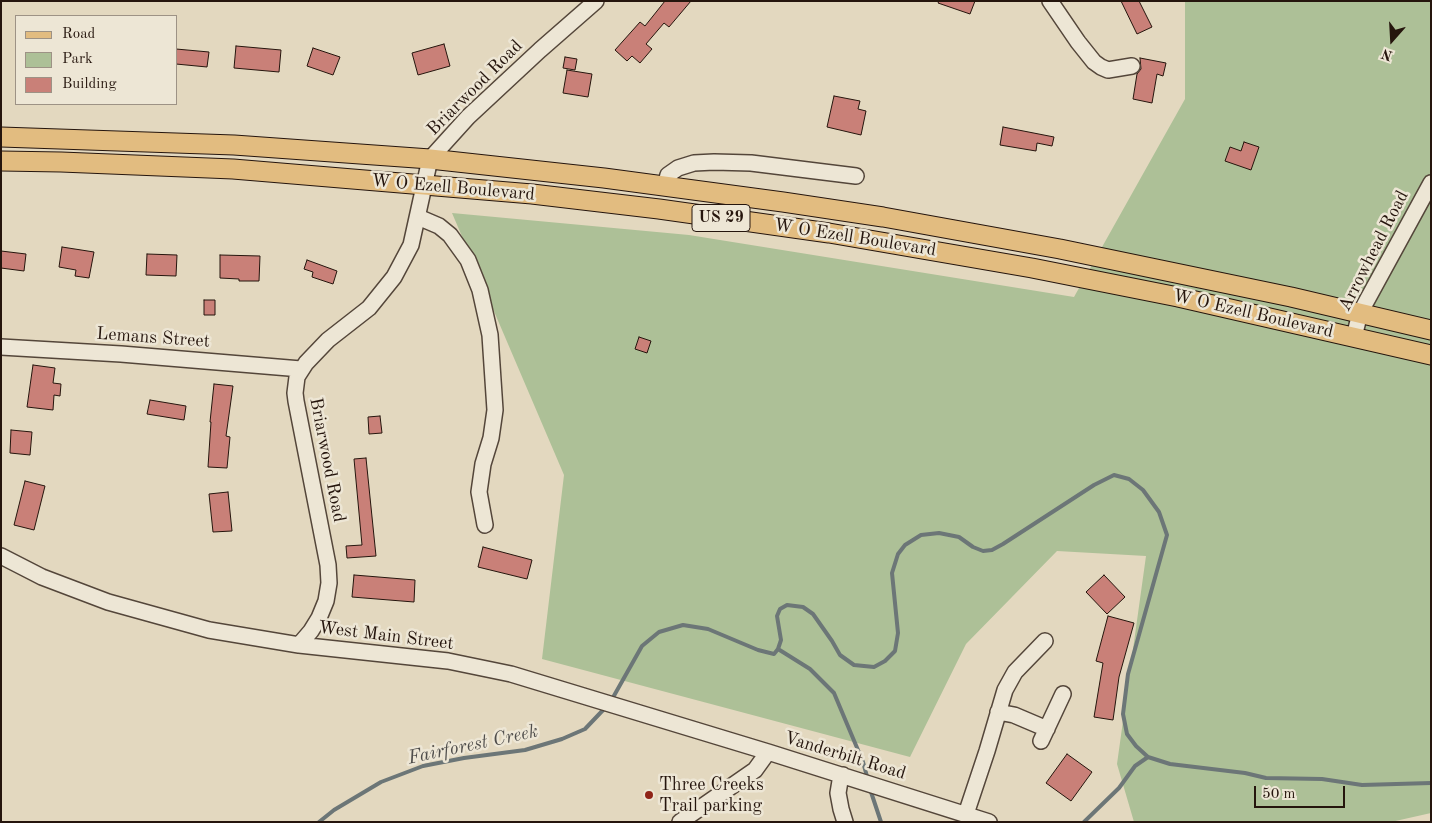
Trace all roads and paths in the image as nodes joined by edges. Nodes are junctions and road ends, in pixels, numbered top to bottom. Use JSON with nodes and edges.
{"nodes":[{"id":1,"x":596,"y":1,"type":"edge"},
{"id":2,"x":1053,"y":7,"type":"edge"},
{"id":3,"x":1132,"y":66,"type":"dead end"},
{"id":4,"x":1,"y":137,"type":"edge"},
{"id":5,"x":430,"y":159,"type":"junction"},
{"id":6,"x":1,"y":161,"type":"edge"},
{"id":7,"x":856,"y":176,"type":"dead end"},
{"id":8,"x":1431,"y":183,"type":"edge"},
{"id":9,"x":425,"y":184,"type":"junction"},
{"id":10,"x":662,"y":186,"type":"junction"},
{"id":11,"x":659,"y":209,"type":"junction"},
{"id":12,"x":418,"y":217,"type":"junction"},
{"id":13,"x":1149,"y":266,"type":"junction"},
{"id":14,"x":1144,"y":290,"type":"junction"},
{"id":15,"x":1360,"y":313,"type":"junction"},
{"id":16,"x":1431,"y":330,"type":"edge"},
{"id":17,"x":1354,"y":337,"type":"junction"},
{"id":18,"x":1,"y":347,"type":"edge"},
{"id":19,"x":1431,"y":355,"type":"edge"},
{"id":20,"x":301,"y":369,"type":"junction"},
{"id":21,"x":485,"y":525,"type":"dead end"},
{"id":22,"x":1,"y":556,"type":"edge"},
{"id":23,"x":1045,"y":641,"type":"dead end"},
{"id":24,"x":299,"y":645,"type":"junction"},
{"id":25,"x":1063,"y":694,"type":"dead end"},
{"id":26,"x":998,"y":712,"type":"junction"},
{"id":27,"x":768,"y":752,"type":"junction"},
{"id":28,"x":845,"y":776,"type":"junction"},
{"id":29,"x":966,"y":814,"type":"junction"},
{"id":30,"x":680,"y":822,"type":"edge"},
{"id":31,"x":846,"y":822,"type":"edge"},
{"id":32,"x":990,"y":822,"type":"edge"}],
"edges":[{"from":1,"to":5,"type":"street","name":"Briarwood Road"},
{"from":2,"to":3,"type":"street"},
{"from":4,"to":5,"type":"main road","name":"W O Ezell Boulevard","number":"US 29"},
{"from":5,"to":9,"type":"street","name":"Briarwood Road"},
{"from":5,"to":10,"type":"main road","name":"W O Ezell Boulevard","number":"US 29"},
{"from":6,"to":9,"type":"main road","name":"W O Ezell Boulevard","number":"US 29"},
{"from":7,"to":10,"type":"street"},
{"from":8,"to":15,"type":"street","name":"Arrowhead Road"},
{"from":9,"to":11,"type":"main road","name":"W O Ezell Boulevard","number":"US 29"},
{"from":9,"to":12,"type":"street","name":"Briarwood Road"},
{"from":10,"to":11,"type":"main road"},
{"from":10,"to":13,"type":"main road","name":"W O Ezell Boulevard","number":"US 29"},
{"from":11,"to":14,"type":"main road","name":"W O Ezell Boulevard","number":"US 29"},
{"from":12,"to":20,"type":"street","name":"Briarwood Road"},
{"from":12,"to":21,"type":"street"},
{"from":13,"to":14,"type":"main road"},
{"from":13,"to":15,"type":"main road","name":"W O Ezell Boulevard","number":"US 29"},
{"from":14,"to":17,"type":"main road","name":"W O Ezell Boulevard","number":"US 29"},
{"from":15,"to":16,"type":"main road","name":"W O Ezell Boulevard","number":"US 29"},
{"from":15,"to":17,"type":"street","name":"Arrowhead Road"},
{"from":17,"to":19,"type":"main road","name":"W O Ezell Boulevard","number":"US 29"},
{"from":18,"to":20,"type":"street","name":"Lemans Street"},
{"from":20,"to":24,"type":"street","name":"Briarwood Road"},
{"from":22,"to":24,"type":"street","name":"West Main Street"},
{"from":23,"to":26,"type":"street"},
{"from":24,"to":27,"type":"street","name":"West Main Street"},
{"from":25,"to":26,"type":"street"},
{"from":26,"to":29,"type":"street"},
{"from":27,"to":28,"type":"street","name":"Vanderbilt Road"},
{"from":27,"to":30,"type":"street","name":"Vanderbilt Road"},
{"from":28,"to":29,"type":"street","name":"Vanderbilt Road"},
{"from":28,"to":31,"type":"street"},
{"from":29,"to":32,"type":"street","name":"Vanderbilt Road"}]}
